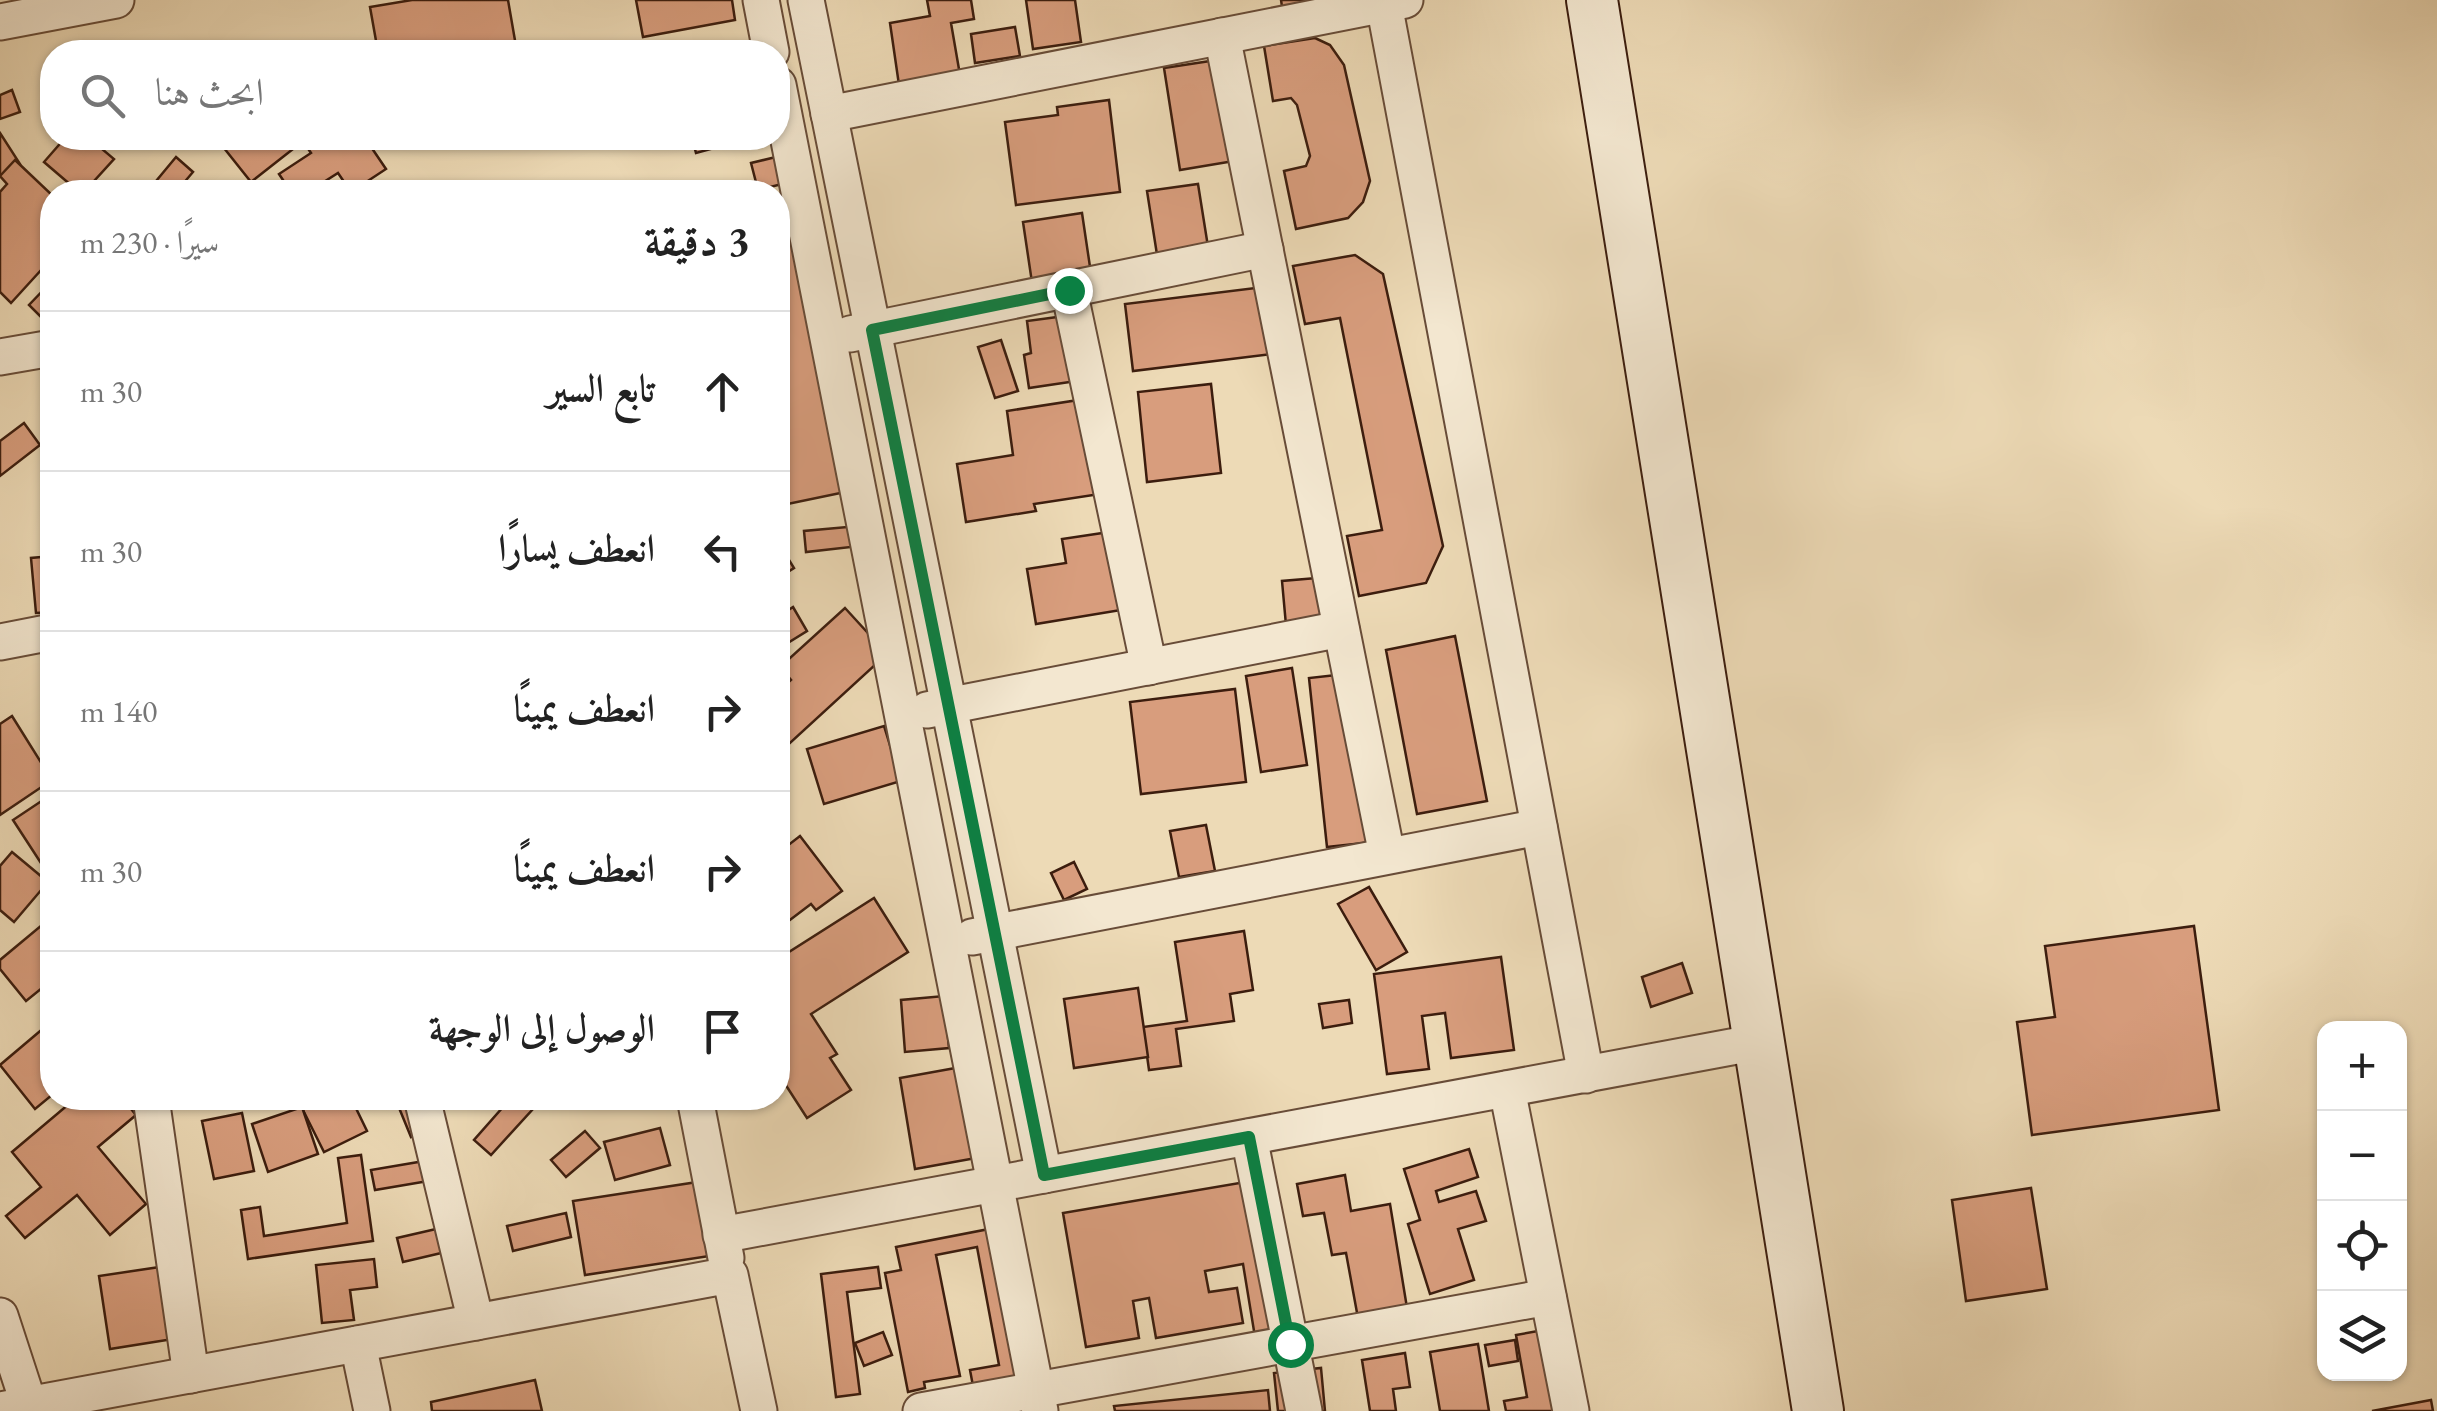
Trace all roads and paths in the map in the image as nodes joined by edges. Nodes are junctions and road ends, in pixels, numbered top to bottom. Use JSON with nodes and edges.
{"nodes":[{"id":1,"x":116,"y":0,"type":"edge"},
{"id":2,"x":761,"y":0,"type":"edge"},
{"id":3,"x":806,"y":0,"type":"edge"},
{"id":4,"x":1592,"y":0,"type":"edge"},
{"id":5,"x":1395,"y":2,"type":"edge"},
{"id":6,"x":0,"y":22,"type":"edge"},
{"id":7,"x":1222,"y":36,"type":"junction"},
{"id":8,"x":769,"y":40,"type":"edge"},
{"id":9,"x":829,"y":114,"type":"junction"},
{"id":10,"x":784,"y":150,"type":"edge"},
{"id":11,"x":787,"y":180,"type":"edge"},
{"id":12,"x":790,"y":209,"type":"edge"},
{"id":13,"x":1265,"y":249,"type":"junction"},
{"id":14,"x":1069,"y":290,"type":"junction"},
{"id":15,"x":872,"y":330,"type":"junction"},
{"id":16,"x":828,"y":338,"type":"junction"},
{"id":17,"x":40,"y":350,"type":"edge"},
{"id":18,"x":0,"y":357,"type":"edge"},
{"id":19,"x":1341,"y":628,"type":"junction"},
{"id":20,"x":40,"y":634,"type":"edge"},
{"id":21,"x":0,"y":642,"type":"edge"},
{"id":22,"x":1149,"y":666,"type":"junction"},
{"id":23,"x":948,"y":706,"type":"junction"},
{"id":24,"x":902,"y":715,"type":"junction"},
{"id":25,"x":1539,"y":827,"type":"junction"},
{"id":26,"x":1386,"y":855,"type":"junction"},
{"id":27,"x":994,"y":932,"type":"junction"},
{"id":28,"x":946,"y":943,"type":"junction"},
{"id":29,"x":1758,"y":1042,"type":"junction"},
{"id":30,"x":1586,"y":1075,"type":"junction"},
{"id":31,"x":1507,"y":1089,"type":"junction"},
{"id":32,"x":153,"y":1110,"type":"edge"},
{"id":33,"x":425,"y":1110,"type":"edge"},
{"id":34,"x":697,"y":1110,"type":"edge"},
{"id":35,"x":1249,"y":1137,"type":"junction"},
{"id":36,"x":1044,"y":1175,"type":"junction"},
{"id":37,"x":994,"y":1184,"type":"junction"},
{"id":38,"x":722,"y":1235,"type":"junction"},
{"id":39,"x":730,"y":1276,"type":"junction"},
{"id":40,"x":1548,"y":1297,"type":"junction"},
{"id":41,"x":0,"y":1316,"type":"edge"},
{"id":42,"x":476,"y":1322,"type":"junction"},
{"id":43,"x":358,"y":1344,"type":"junction"},
{"id":44,"x":1290,"y":1344,"type":"junction"},
{"id":45,"x":191,"y":1375,"type":"junction"},
{"id":46,"x":1038,"y":1401,"type":"edge"},
{"id":47,"x":14,"y":1407,"type":"edge"},
{"id":48,"x":372,"y":1411,"type":"edge"},
{"id":49,"x":759,"y":1411,"type":"edge"},
{"id":50,"x":920,"y":1411,"type":"edge"},
{"id":51,"x":1304,"y":1411,"type":"edge"},
{"id":52,"x":1570,"y":1411,"type":"edge"},
{"id":53,"x":1818,"y":1411,"type":"edge"}],
"edges":[{"from":1,"to":6,"type":"street"},
{"from":2,"to":8,"type":"street"},
{"from":3,"to":9,"type":"street"},
{"from":4,"to":29,"type":"main road"},
{"from":5,"to":7,"type":"street"},
{"from":5,"to":25,"type":"street"},
{"from":7,"to":9,"type":"street"},
{"from":7,"to":13,"type":"street"},
{"from":9,"to":15,"type":"street"},
{"from":10,"to":11,"type":"street"},
{"from":12,"to":16,"type":"street"},
{"from":13,"to":14,"type":"street"},
{"from":13,"to":19,"type":"street"},
{"from":14,"to":15,"type":"street"},
{"from":14,"to":22,"type":"street"},
{"from":15,"to":16,"type":"street"},
{"from":15,"to":23,"type":"street"},
{"from":16,"to":24,"type":"street"},
{"from":17,"to":18,"type":"street"},
{"from":19,"to":22,"type":"street"},
{"from":19,"to":26,"type":"street"},
{"from":20,"to":21,"type":"street"},
{"from":22,"to":23,"type":"street"},
{"from":23,"to":24,"type":"street"},
{"from":23,"to":27,"type":"street"},
{"from":24,"to":28,"type":"street"},
{"from":25,"to":26,"type":"street"},
{"from":25,"to":30,"type":"street"},
{"from":26,"to":27,"type":"street"},
{"from":27,"to":28,"type":"street"},
{"from":27,"to":36,"type":"street"},
{"from":28,"to":37,"type":"street"},
{"from":29,"to":30,"type":"street"},
{"from":29,"to":53,"type":"main road"},
{"from":30,"to":31,"type":"street"},
{"from":31,"to":35,"type":"street"},
{"from":31,"to":40,"type":"street"},
{"from":32,"to":45,"type":"street"},
{"from":33,"to":42,"type":"street"},
{"from":34,"to":38,"type":"street"},
{"from":35,"to":36,"type":"street"},
{"from":35,"to":44,"type":"street"},
{"from":36,"to":37,"type":"street"},
{"from":37,"to":38,"type":"street"},
{"from":37,"to":46,"type":"street"},
{"from":38,"to":39,"type":"street"},
{"from":39,"to":42,"type":"street"},
{"from":39,"to":49,"type":"street"},
{"from":40,"to":44,"type":"street"},
{"from":40,"to":52,"type":"street"},
{"from":41,"to":47,"type":"street"},
{"from":42,"to":43,"type":"street"},
{"from":43,"to":45,"type":"street"},
{"from":43,"to":48,"type":"street"},
{"from":44,"to":46,"type":"street"},
{"from":44,"to":51,"type":"street"},
{"from":45,"to":47,"type":"street"},
{"from":46,"to":50,"type":"street"}]}
